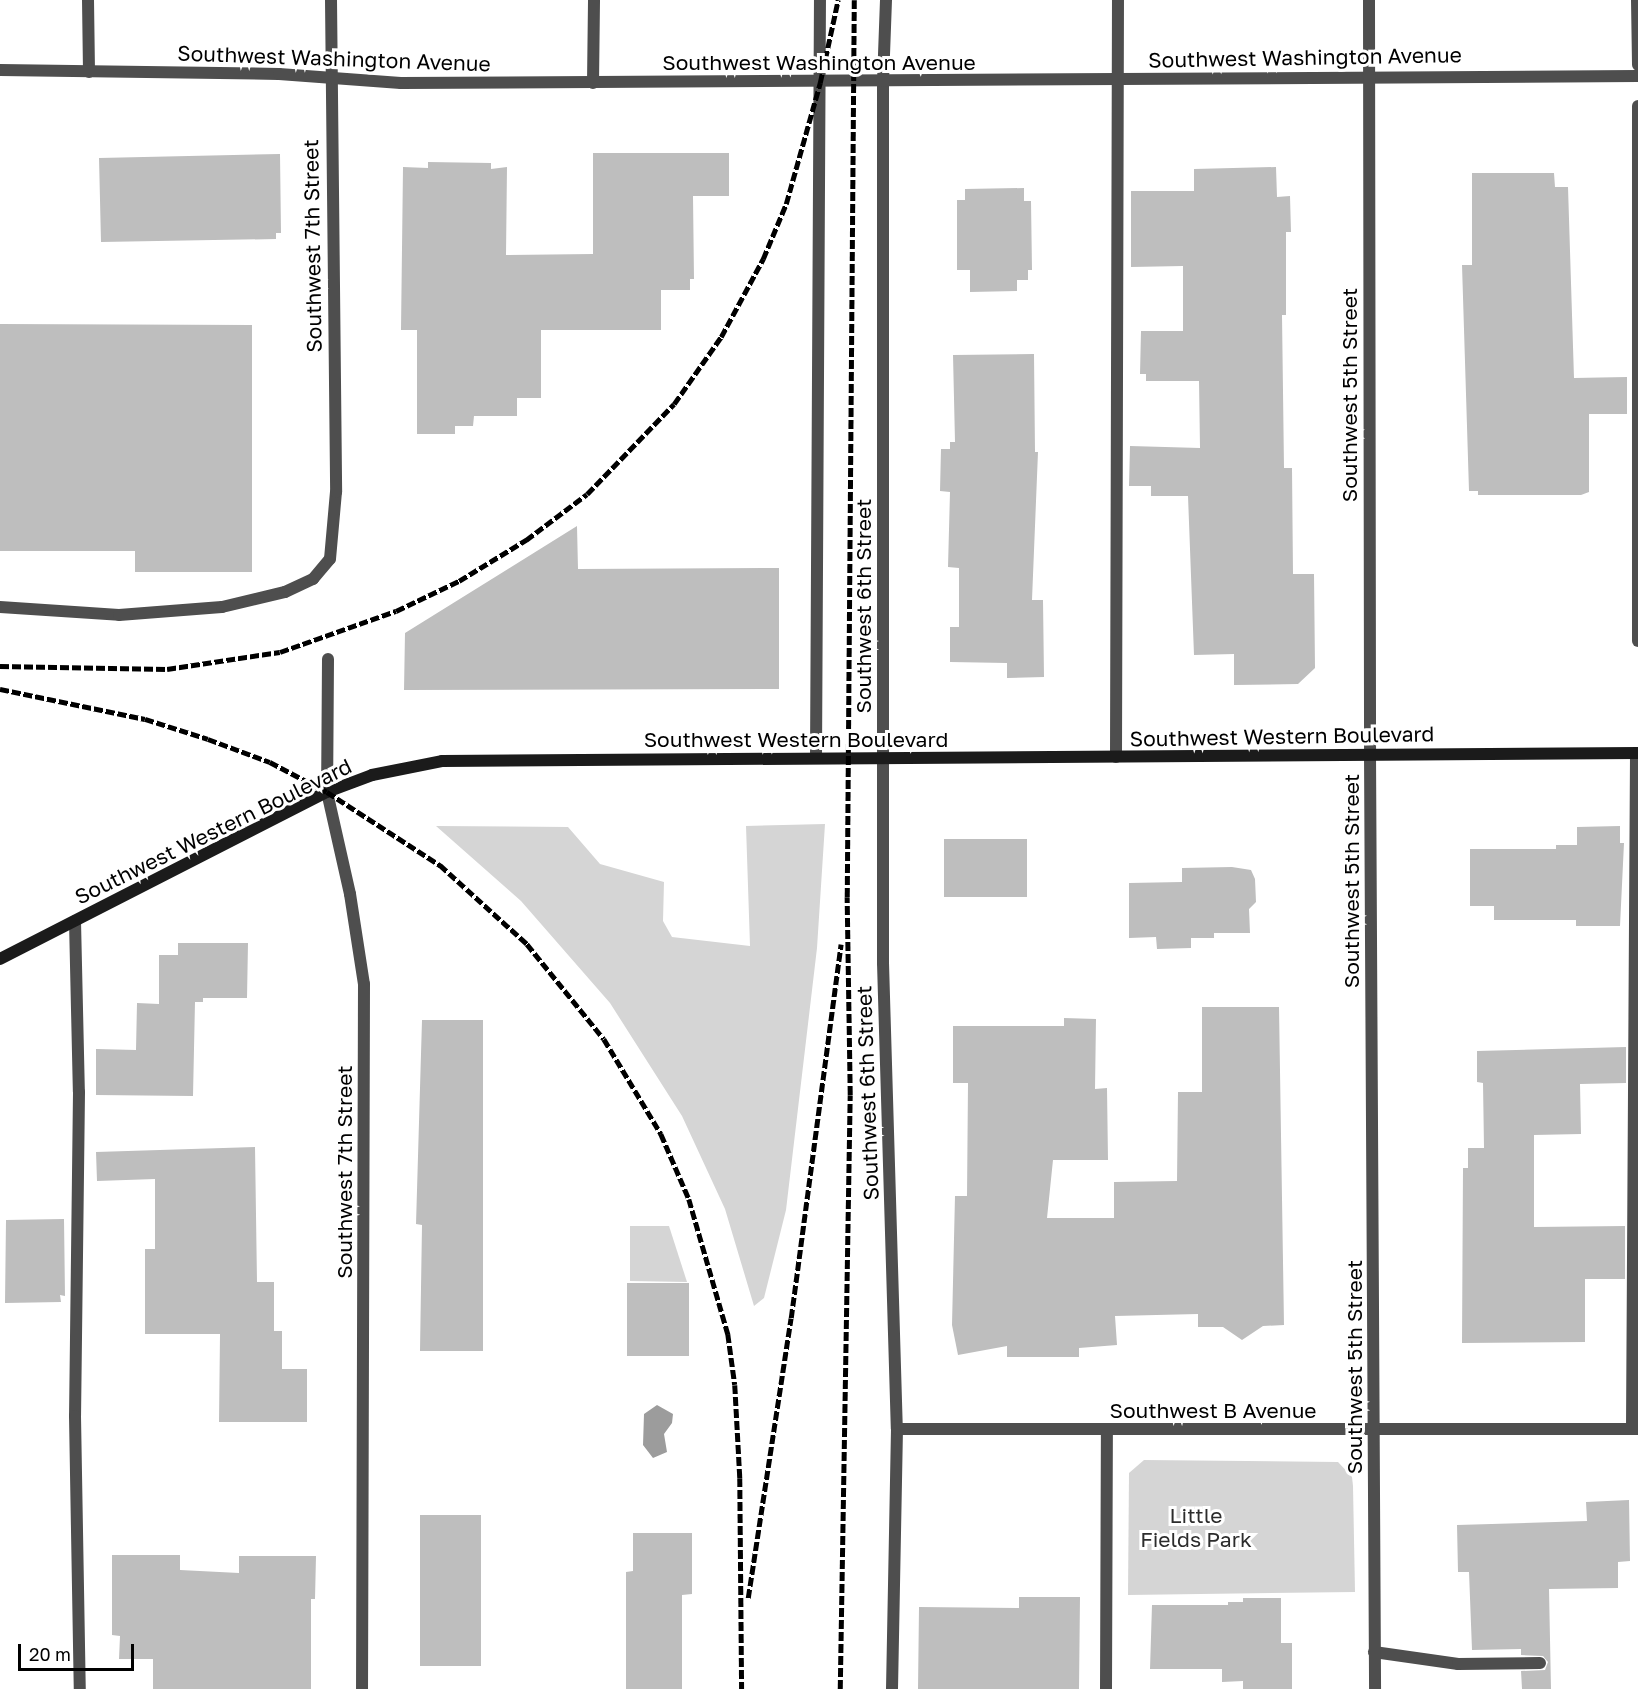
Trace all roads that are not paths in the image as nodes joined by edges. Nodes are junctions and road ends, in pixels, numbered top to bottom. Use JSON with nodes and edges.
{"nodes":[{"id":1,"x":88,"y":0,"type":"edge"},
{"id":2,"x":331,"y":0,"type":"edge"},
{"id":3,"x":594,"y":0,"type":"edge"},
{"id":4,"x":820,"y":0,"type":"edge"},
{"id":5,"x":886,"y":0,"type":"edge"},
{"id":6,"x":1118,"y":0,"type":"edge"},
{"id":7,"x":1369,"y":0,"type":"edge"},
{"id":8,"x":1637,"y":0,"type":"edge"},
{"id":9,"x":1638,"y":65,"type":"edge"},
{"id":10,"x":0,"y":70,"type":"edge"},
{"id":11,"x":89,"y":72,"type":"junction"},
{"id":12,"x":1368,"y":75,"type":"junction"},
{"id":13,"x":1638,"y":76,"type":"edge"},
{"id":14,"x":330,"y":78,"type":"junction"},
{"id":15,"x":1116,"y":79,"type":"junction"},
{"id":16,"x":882,"y":81,"type":"junction"},
{"id":17,"x":593,"y":83,"type":"junction"},
{"id":18,"x":820,"y":83,"type":"junction"},
{"id":19,"x":1638,"y":106,"type":"edge"},
{"id":20,"x":1638,"y":350,"type":"edge"},
{"id":21,"x":1637,"y":378,"type":"edge"},
{"id":22,"x":1637,"y":403,"type":"edge"},
{"id":23,"x":0,"y":607,"type":"edge"},
{"id":24,"x":1638,"y":641,"type":"edge"},
{"id":25,"x":328,"y":659,"type":"dead end"},
{"id":26,"x":1370,"y":753,"type":"junction"},
{"id":27,"x":1637,"y":753,"type":"edge"},
{"id":28,"x":883,"y":757,"type":"junction"},
{"id":29,"x":1116,"y":757,"type":"junction"},
{"id":30,"x":816,"y":758,"type":"junction"},
{"id":31,"x":327,"y":792,"type":"junction"},
{"id":32,"x":75,"y":921,"type":"junction"},
{"id":33,"x":0,"y":959,"type":"edge"},
{"id":34,"x":897,"y":1429,"type":"junction"},
{"id":35,"x":1374,"y":1429,"type":"junction"},
{"id":36,"x":1635,"y":1429,"type":"edge"},
{"id":37,"x":1107,"y":1431,"type":"junction"},
{"id":38,"x":1374,"y":1652,"type":"junction"},
{"id":39,"x":1540,"y":1663,"type":"dead end"},
{"id":40,"x":80,"y":1689,"type":"edge"},
{"id":41,"x":362,"y":1689,"type":"edge"},
{"id":42,"x":892,"y":1689,"type":"edge"},
{"id":43,"x":1106,"y":1689,"type":"edge"},
{"id":44,"x":1374,"y":1689,"type":"edge"}],
"edges":[{"from":1,"to":11,"type":"street"},
{"from":2,"to":14,"type":"street","name":"Southwest 7th Street"},
{"from":3,"to":17,"type":"street"},
{"from":4,"to":18,"type":"street"},
{"from":5,"to":16,"type":"street","name":"Southwest 6th Street"},
{"from":6,"to":15,"type":"street"},
{"from":7,"to":12,"type":"street","name":"Southwest 5th Street"},
{"from":8,"to":9,"type":"street"},
{"from":10,"to":11,"type":"street","name":"Southwest Washington Avenue"},
{"from":11,"to":14,"type":"street","name":"Southwest Washington Avenue"},
{"from":12,"to":13,"type":"street","name":"Southwest Washington Avenue"},
{"from":12,"to":15,"type":"street","name":"Southwest Washington Avenue"},
{"from":12,"to":26,"type":"street","name":"Southwest 5th Street"},
{"from":14,"to":17,"type":"street","name":"Southwest Washington Avenue"},
{"from":14,"to":23,"type":"street","name":"Southwest 7th Street"},
{"from":15,"to":16,"type":"street","name":"Southwest Washington Avenue"},
{"from":15,"to":29,"type":"street"},
{"from":16,"to":18,"type":"street","name":"Southwest Washington Avenue"},
{"from":16,"to":28,"type":"street","name":"Southwest 6th Street"},
{"from":17,"to":18,"type":"street","name":"Southwest Washington Avenue"},
{"from":18,"to":30,"type":"street"},
{"from":19,"to":20,"type":"street"},
{"from":20,"to":21,"type":"street"},
{"from":21,"to":22,"type":"street"},
{"from":22,"to":24,"type":"street"},
{"from":25,"to":31,"type":"street","name":"Southwest 7th Street"},
{"from":26,"to":27,"type":"main road","name":"Southwest Western Boulevard"},
{"from":26,"to":29,"type":"main road","name":"Southwest Western Boulevard"},
{"from":26,"to":35,"type":"street","name":"Southwest 5th Street"},
{"from":27,"to":36,"type":"street"},
{"from":28,"to":29,"type":"main road","name":"Southwest Western Boulevard"},
{"from":28,"to":30,"type":"main road","name":"Southwest Western Boulevard"},
{"from":28,"to":34,"type":"street","name":"Southwest 6th Street"},
{"from":30,"to":31,"type":"main road","name":"Southwest Western Boulevard"},
{"from":31,"to":32,"type":"main road","name":"Southwest Western Boulevard"},
{"from":31,"to":41,"type":"street","name":"Southwest 7th Street"},
{"from":32,"to":33,"type":"main road","name":"Southwest Western Boulevard"},
{"from":32,"to":40,"type":"street"},
{"from":34,"to":37,"type":"street","name":"Southwest B Avenue"},
{"from":34,"to":42,"type":"street","name":"Southwest 6th Street"},
{"from":35,"to":36,"type":"street","name":"Southwest B Avenue"},
{"from":35,"to":37,"type":"street","name":"Southwest B Avenue"},
{"from":35,"to":38,"type":"street","name":"Southwest 5th Street"},
{"from":37,"to":43,"type":"street"},
{"from":38,"to":39,"type":"street"},
{"from":38,"to":44,"type":"street","name":"Southwest 5th Street"}]}
